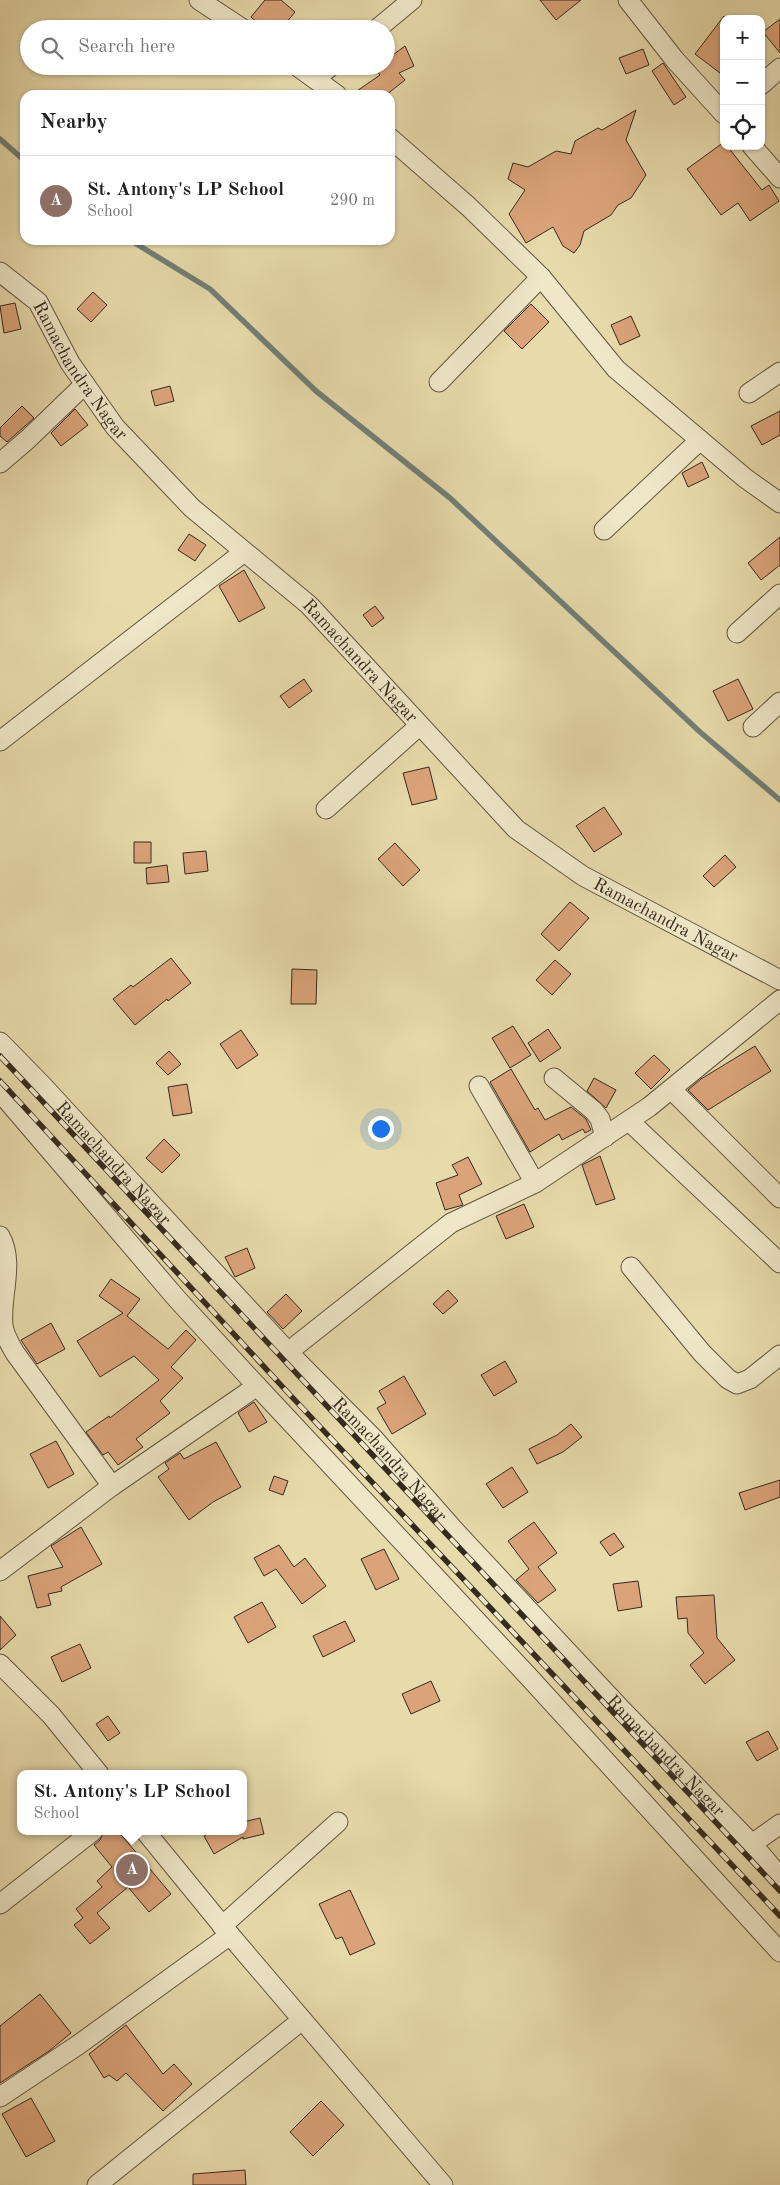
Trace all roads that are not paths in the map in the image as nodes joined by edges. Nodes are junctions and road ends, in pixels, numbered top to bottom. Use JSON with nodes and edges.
{"nodes":[{"id":1,"x":199,"y":0,"type":"edge"},
{"id":2,"x":412,"y":0,"type":"edge"},
{"id":3,"x":628,"y":0,"type":"edge"},
{"id":4,"x":229,"y":20,"type":"edge"},
{"id":5,"x":388,"y":20,"type":"edge"},
{"id":6,"x":780,"y":68,"type":"edge"},
{"id":7,"x":309,"y":75,"type":"edge"},
{"id":8,"x":321,"y":75,"type":"edge"},
{"id":9,"x":315,"y":80,"type":"junction"},
{"id":10,"x":765,"y":81,"type":"edge"},
{"id":11,"x":330,"y":90,"type":"edge"},
{"id":12,"x":720,"y":110,"type":"edge"},
{"id":13,"x":395,"y":142,"type":"edge"},
{"id":14,"x":756,"y":150,"type":"edge"},
{"id":15,"x":780,"y":178,"type":"edge"},
{"id":16,"x":0,"y":272,"type":"edge"},
{"id":17,"x":542,"y":277,"type":"junction"},
{"id":18,"x":780,"y":372,"type":"edge"},
{"id":19,"x":438,"y":382,"type":"dead end"},
{"id":20,"x":85,"y":384,"type":"junction"},
{"id":21,"x":749,"y":393,"type":"dead end"},
{"id":22,"x":700,"y":440,"type":"junction"},
{"id":23,"x":0,"y":463,"type":"edge"},
{"id":24,"x":780,"y":503,"type":"edge"},
{"id":25,"x":604,"y":530,"type":"dead end"},
{"id":26,"x":244,"y":552,"type":"junction"},
{"id":27,"x":780,"y":594,"type":"edge"},
{"id":28,"x":737,"y":632,"type":"dead end"},
{"id":29,"x":780,"y":702,"type":"edge"},
{"id":30,"x":419,"y":726,"type":"junction"},
{"id":31,"x":753,"y":726,"type":"dead end"},
{"id":32,"x":0,"y":741,"type":"edge"},
{"id":33,"x":326,"y":809,"type":"dead end"},
{"id":34,"x":780,"y":980,"type":"edge"},
{"id":35,"x":780,"y":1000,"type":"edge"},
{"id":36,"x":0,"y":1042,"type":"edge"},
{"id":37,"x":554,"y":1078,"type":"dead end"},
{"id":38,"x":480,"y":1086,"type":"dead end"},
{"id":39,"x":672,"y":1090,"type":"junction"},
{"id":40,"x":0,"y":1092,"type":"edge"},
{"id":41,"x":629,"y":1121,"type":"junction"},
{"id":42,"x":605,"y":1137,"type":"junction"},
{"id":43,"x":535,"y":1183,"type":"junction"},
{"id":44,"x":780,"y":1198,"type":"edge"},
{"id":45,"x":0,"y":1236,"type":"edge"},
{"id":46,"x":780,"y":1263,"type":"edge"},
{"id":47,"x":631,"y":1267,"type":"dead end"},
{"id":48,"x":288,"y":1352,"type":"junction"},
{"id":49,"x":780,"y":1355,"type":"edge"},
{"id":50,"x":257,"y":1386,"type":"junction"},
{"id":51,"x":112,"y":1486,"type":"junction"},
{"id":52,"x":0,"y":1571,"type":"edge"},
{"id":53,"x":0,"y":1664,"type":"edge"},
{"id":54,"x":96,"y":1770,"type":"edge"},
{"id":55,"x":338,"y":1822,"type":"dead end"},
{"id":56,"x":780,"y":1824,"type":"edge"},
{"id":57,"x":88,"y":1835,"type":"edge"},
{"id":58,"x":148,"y":1835,"type":"edge"},
{"id":59,"x":752,"y":1844,"type":"junction"},
{"id":60,"x":780,"y":1877,"type":"edge"},
{"id":61,"x":0,"y":1904,"type":"edge"},
{"id":62,"x":226,"y":1931,"type":"junction"},
{"id":63,"x":780,"y":1952,"type":"edge"},
{"id":64,"x":302,"y":2020,"type":"junction"},
{"id":65,"x":0,"y":2098,"type":"edge"},
{"id":66,"x":97,"y":2185,"type":"edge"},
{"id":67,"x":443,"y":2185,"type":"edge"}],
"edges":[{"from":1,"to":4,"type":"street"},
{"from":2,"to":5,"type":"street"},
{"from":3,"to":12,"type":"street"},
{"from":6,"to":10,"type":"street"},
{"from":7,"to":9,"type":"street"},
{"from":8,"to":9,"type":"street"},
{"from":9,"to":11,"type":"street"},
{"from":13,"to":17,"type":"street"},
{"from":14,"to":15,"type":"street"},
{"from":16,"to":20,"type":"street","name":"Ramachandra Nagar"},
{"from":17,"to":19,"type":"street"},
{"from":17,"to":22,"type":"street"},
{"from":18,"to":21,"type":"street"},
{"from":20,"to":23,"type":"street"},
{"from":20,"to":26,"type":"street","name":"Ramachandra Nagar"},
{"from":22,"to":24,"type":"street"},
{"from":22,"to":25,"type":"street"},
{"from":26,"to":30,"type":"street","name":"Ramachandra Nagar"},
{"from":26,"to":32,"type":"street"},
{"from":27,"to":28,"type":"street"},
{"from":29,"to":31,"type":"street"},
{"from":30,"to":33,"type":"street"},
{"from":30,"to":34,"type":"street","name":"Ramachandra Nagar"},
{"from":35,"to":39,"type":"street"},
{"from":36,"to":48,"type":"street","name":"Ramachandra Nagar"},
{"from":37,"to":42,"type":"street"},
{"from":38,"to":43,"type":"street"},
{"from":39,"to":41,"type":"street"},
{"from":39,"to":44,"type":"street"},
{"from":40,"to":50,"type":"street"},
{"from":41,"to":42,"type":"street"},
{"from":41,"to":46,"type":"street"},
{"from":42,"to":43,"type":"street"},
{"from":43,"to":48,"type":"street"},
{"from":45,"to":51,"type":"street"},
{"from":47,"to":49,"type":"street"},
{"from":48,"to":59,"type":"street","name":"Ramachandra Nagar"},
{"from":50,"to":51,"type":"street"},
{"from":50,"to":63,"type":"street"},
{"from":51,"to":52,"type":"street"},
{"from":53,"to":54,"type":"street"},
{"from":55,"to":62,"type":"street"},
{"from":56,"to":59,"type":"street"},
{"from":57,"to":61,"type":"street"},
{"from":58,"to":62,"type":"street"},
{"from":59,"to":60,"type":"street","name":"Ramachandra Nagar"},
{"from":62,"to":64,"type":"street"},
{"from":62,"to":65,"type":"street"},
{"from":64,"to":66,"type":"street"},
{"from":64,"to":67,"type":"street"}]}
